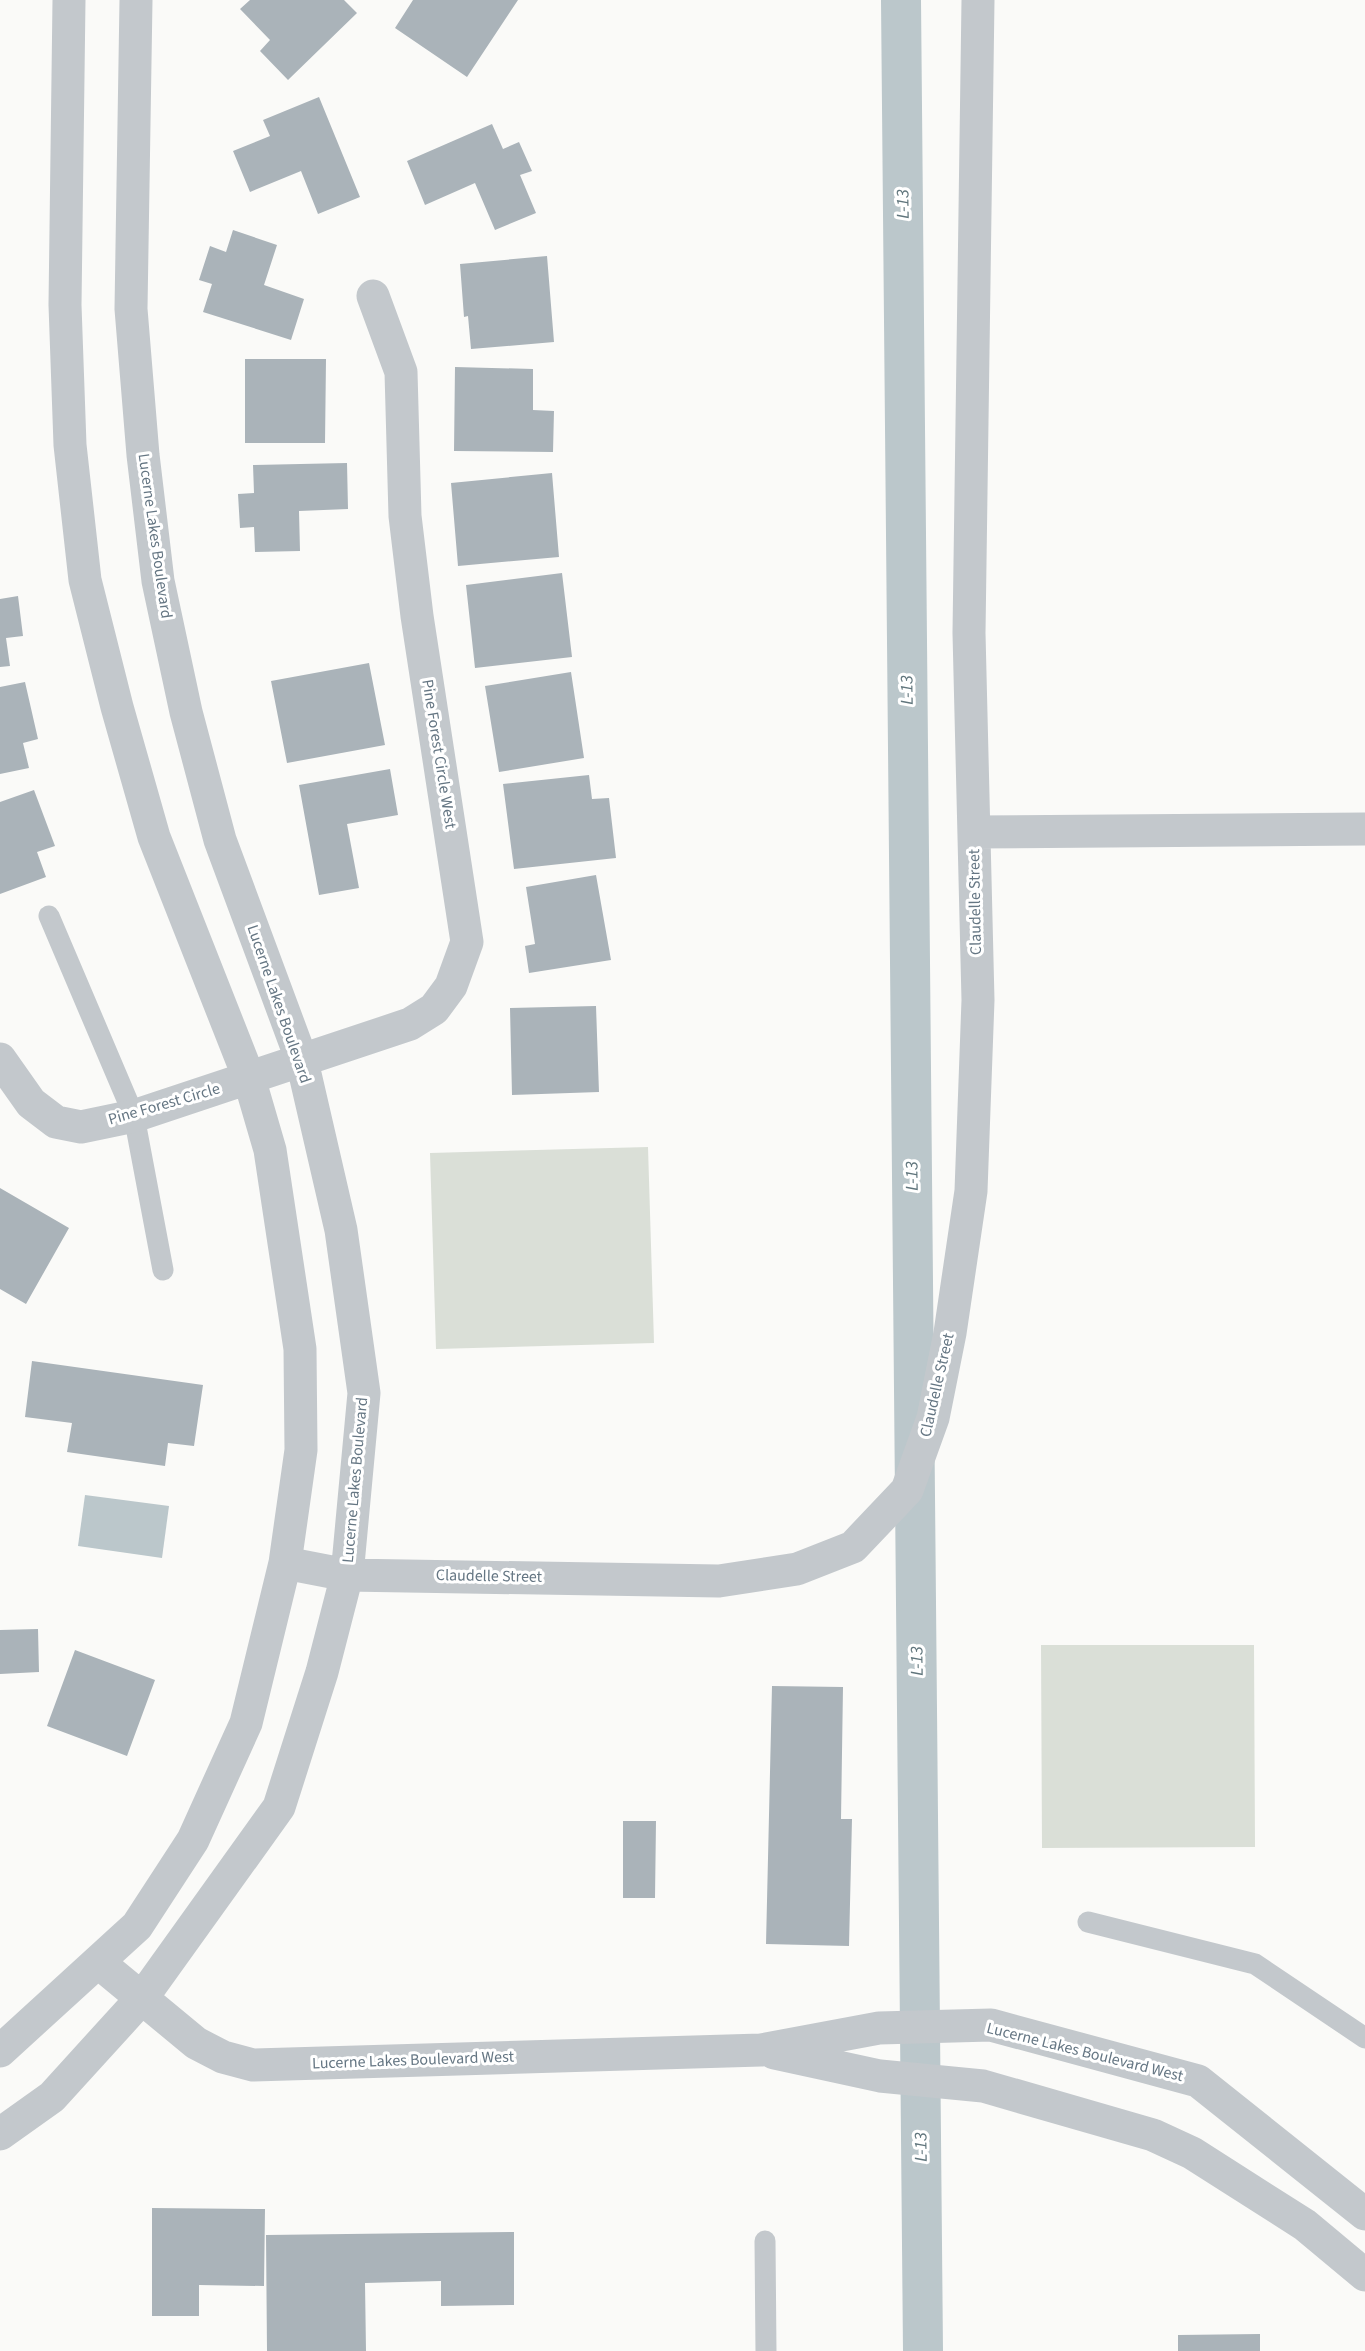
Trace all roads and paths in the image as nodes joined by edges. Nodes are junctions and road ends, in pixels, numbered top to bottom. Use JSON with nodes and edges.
{"nodes":[{"id":1,"x":69,"y":0,"type":"edge"},
{"id":2,"x":136,"y":0,"type":"edge"},
{"id":3,"x":978,"y":0,"type":"edge"},
{"id":4,"x":373,"y":296,"type":"dead end"},
{"id":5,"x":1365,"y":829,"type":"edge"},
{"id":6,"x":974,"y":832,"type":"junction"},
{"id":7,"x":49,"y":916,"type":"dead end"},
{"id":8,"x":0,"y":1059,"type":"edge"},
{"id":9,"x":302,"y":1061,"type":"junction"},
{"id":10,"x":249,"y":1078,"type":"junction"},
{"id":11,"x":134,"y":1116,"type":"junction"},
{"id":12,"x":163,"y":1270,"type":"dead end"},
{"id":13,"x":285,"y":1563,"type":"junction"},
{"id":14,"x":347,"y":1575,"type":"junction"},
{"id":15,"x":1088,"y":1922,"type":"dead end"},
{"id":16,"x":98,"y":1962,"type":"junction"},
{"id":17,"x":141,"y":1998,"type":"junction"},
{"id":18,"x":1365,"y":2038,"type":"edge"},
{"id":19,"x":761,"y":2050,"type":"junction"},
{"id":20,"x":0,"y":2051,"type":"edge"},
{"id":21,"x":0,"y":2134,"type":"edge"},
{"id":22,"x":1365,"y":2214,"type":"edge"},
{"id":23,"x":765,"y":2241,"type":"dead end"},
{"id":24,"x":1365,"y":2276,"type":"edge"},
{"id":25,"x":766,"y":2351,"type":"edge"}],
"edges":[{"from":1,"to":10,"type":"street"},
{"from":2,"to":9,"type":"street","name":"Lucerne Lakes Boulevard"},
{"from":3,"to":6,"type":"street","name":"Claudelle Street"},
{"from":4,"to":9,"type":"street","name":"Pine Forest Circle West"},
{"from":5,"to":6,"type":"street"},
{"from":6,"to":14,"type":"street","name":"Claudelle Street"},
{"from":7,"to":11,"type":"lane"},
{"from":8,"to":11,"type":"street","name":"Pine Forest Circle"},
{"from":9,"to":10,"type":"street","name":"Pine Forest Circle West"},
{"from":9,"to":14,"type":"street","name":"Lucerne Lakes Boulevard"},
{"from":10,"to":11,"type":"street","name":"Pine Forest Circle"},
{"from":10,"to":13,"type":"street"},
{"from":11,"to":12,"type":"lane"},
{"from":13,"to":14,"type":"street","name":"Claudelle Street"},
{"from":13,"to":16,"type":"street"},
{"from":14,"to":17,"type":"street","name":"Lucerne Lakes Boulevard"},
{"from":15,"to":18,"type":"lane"},
{"from":16,"to":17,"type":"street","name":"Lucerne Lakes Boulevard West"},
{"from":16,"to":20,"type":"street"},
{"from":17,"to":19,"type":"street","name":"Lucerne Lakes Boulevard West"},
{"from":17,"to":21,"type":"street","name":"Lucerne Lakes Boulevard"},
{"from":19,"to":22,"type":"street","name":"Lucerne Lakes Boulevard West"},
{"from":19,"to":24,"type":"street","name":"Lucerne Lakes Boulevard West"},
{"from":23,"to":25,"type":"lane"}]}
